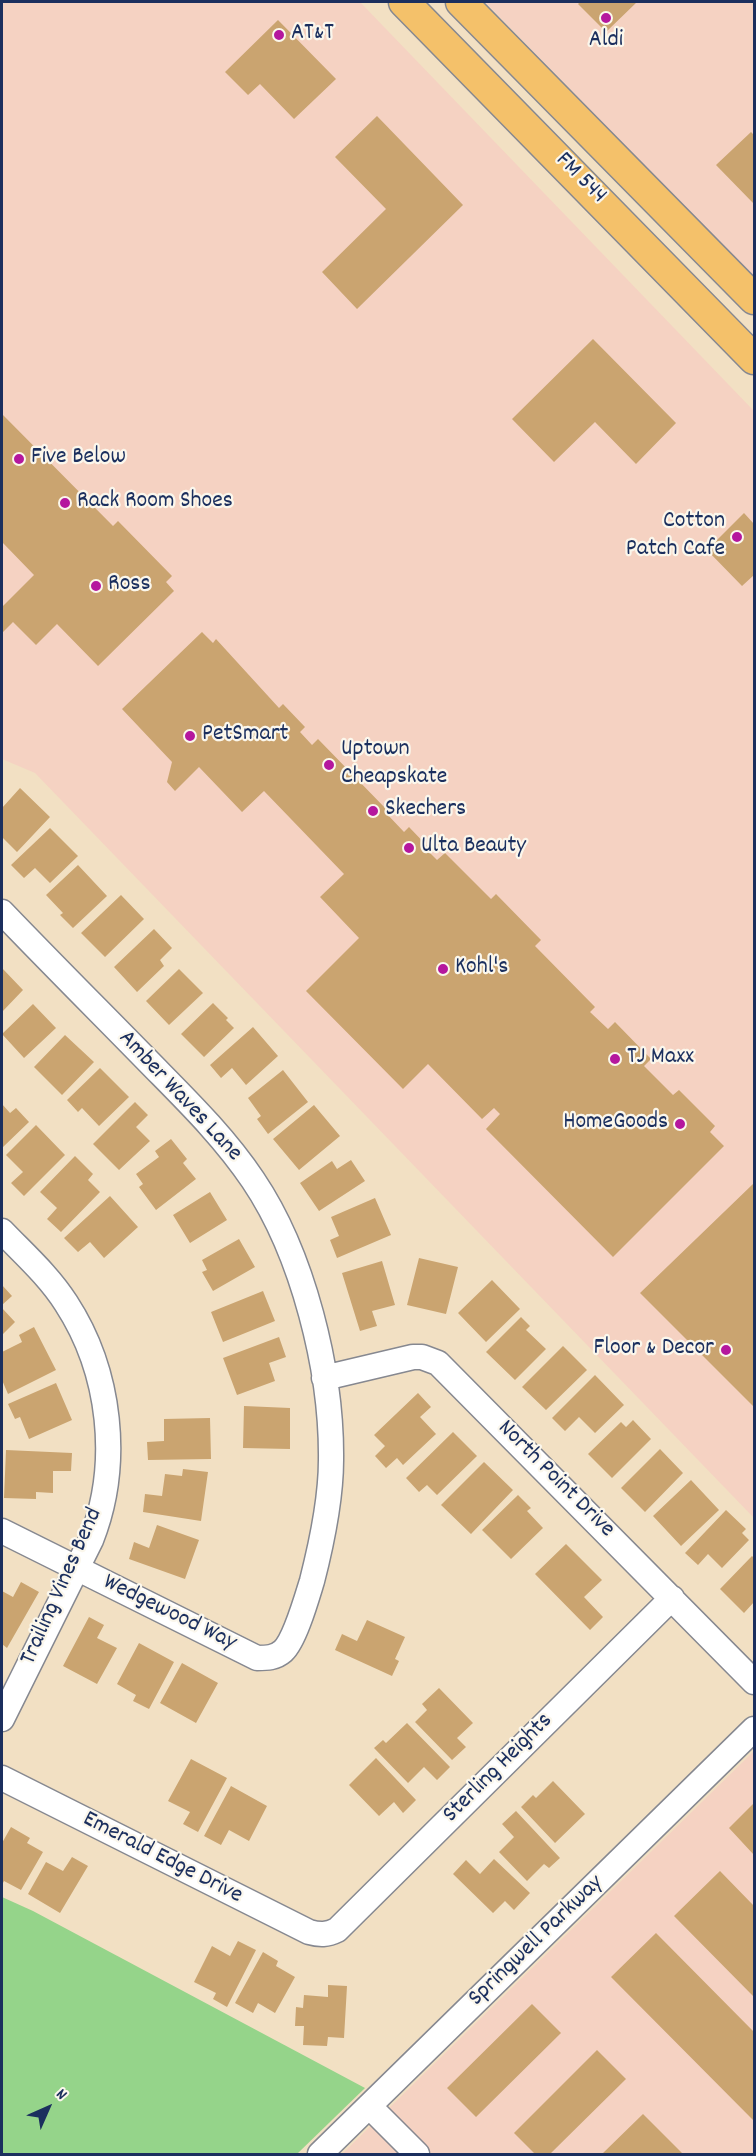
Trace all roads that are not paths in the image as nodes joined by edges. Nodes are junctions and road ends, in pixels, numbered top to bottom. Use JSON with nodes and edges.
{"nodes":[{"id":1,"x":404,"y":2,"type":"edge"},
{"id":2,"x":461,"y":2,"type":"edge"},
{"id":3,"x":634,"y":177,"type":"junction"},
{"id":4,"x":604,"y":204,"type":"junction"},
{"id":5,"x":754,"y":299,"type":"edge"},
{"id":6,"x":754,"y":358,"type":"edge"},
{"id":7,"x":2,"y":912,"type":"edge"},
{"id":8,"x":2,"y":1232,"type":"edge"},
{"id":9,"x":324,"y":1378,"type":"junction"},
{"id":10,"x":2,"y":1531,"type":"edge"},
{"id":11,"x":77,"y":1568,"type":"junction"},
{"id":12,"x":672,"y":1598,"type":"junction"},
{"id":13,"x":274,"y":1657,"type":"joint"},
{"id":14,"x":754,"y":1682,"type":"edge"},
{"id":15,"x":2,"y":1719,"type":"edge"},
{"id":16,"x":754,"y":1729,"type":"edge"},
{"id":17,"x":2,"y":1779,"type":"edge"},
{"id":18,"x":324,"y":1935,"type":"joint"},
{"id":19,"x":369,"y":2106,"type":"junction"},
{"id":20,"x":320,"y":2154,"type":"edge"},
{"id":21,"x":417,"y":2154,"type":"edge"}],
"edges":[{"from":1,"to":4,"type":"main road","name":"FM 544","number":"FM 544"},
{"from":2,"to":3,"type":"main road","name":"FM 544","number":"FM 544"},
{"from":3,"to":4,"type":"main road"},
{"from":3,"to":5,"type":"main road","name":"FM 544","number":"FM 544"},
{"from":4,"to":6,"type":"main road","name":"FM 544","number":"FM 544"},
{"from":7,"to":9,"type":"street","name":"Amber Waves Lane"},
{"from":8,"to":11,"type":"street","name":"Trailing Vines Bend"},
{"from":9,"to":12,"type":"street","name":"North Point Drive"},
{"from":9,"to":13,"type":"street","name":"Amber Waves Lane"},
{"from":10,"to":11,"type":"street","name":"Wedgewood Way"},
{"from":11,"to":13,"type":"street","name":"Wedgewood Way"},
{"from":11,"to":15,"type":"street","name":"Trailing Vines Bend"},
{"from":12,"to":14,"type":"street","name":"North Point Drive"},
{"from":12,"to":18,"type":"street","name":"Sterling Heights"},
{"from":16,"to":19,"type":"street","name":"Springwell Parkway"},
{"from":17,"to":18,"type":"street","name":"Emerald Edge Drive"},
{"from":19,"to":20,"type":"street","name":"Springwell Parkway"},
{"from":19,"to":21,"type":"street"}]}
